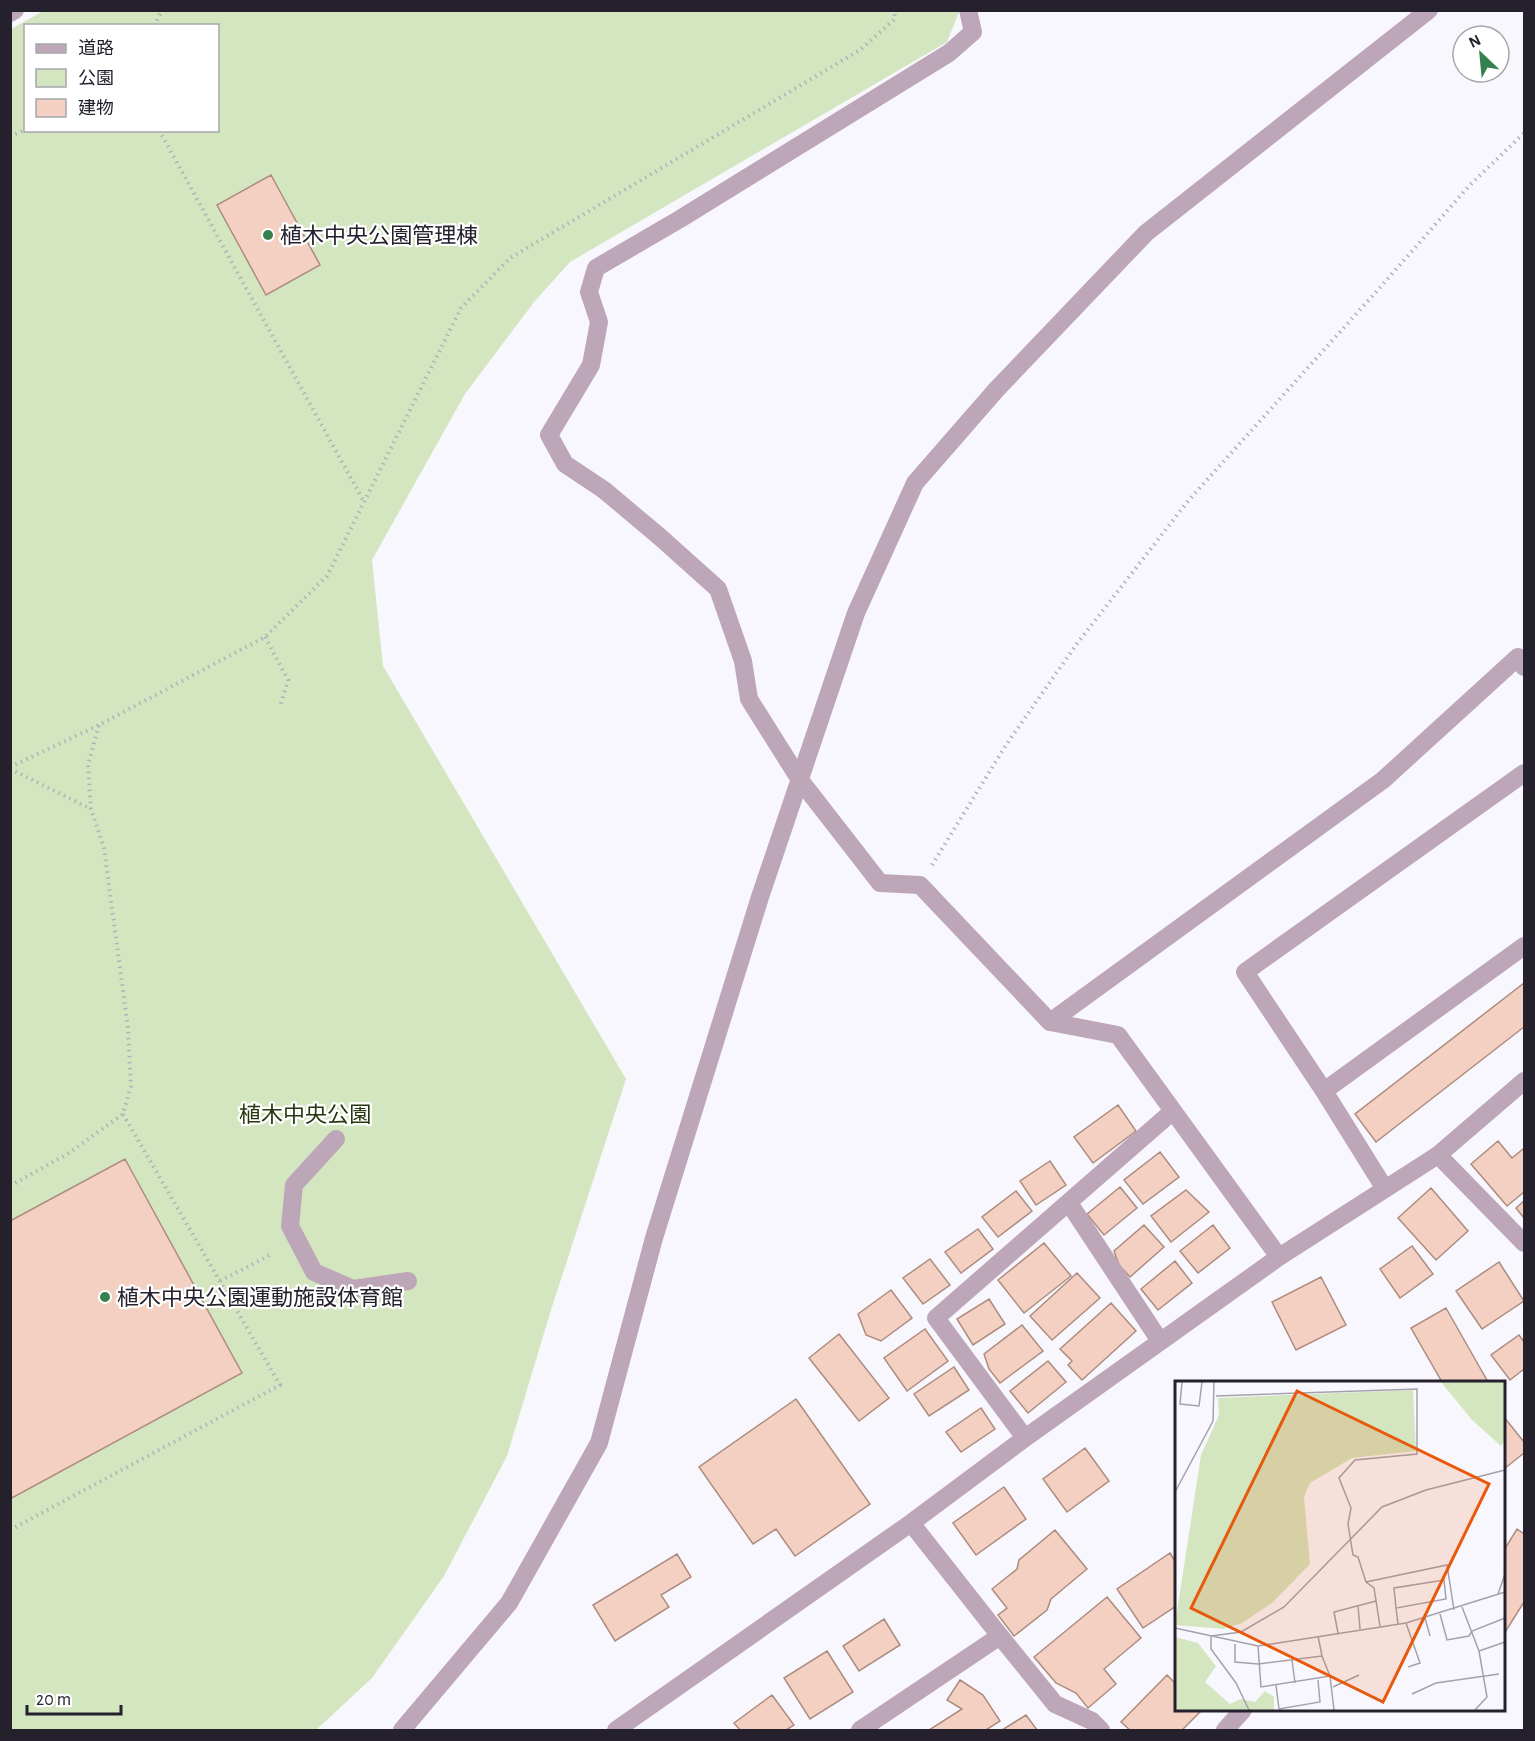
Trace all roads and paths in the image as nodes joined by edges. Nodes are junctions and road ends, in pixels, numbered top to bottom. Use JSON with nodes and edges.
{"nodes":[{"id":1,"x":15,"y":10,"type":"edge"},
{"id":2,"x":162,"y":10,"type":"edge"},
{"id":3,"x":894,"y":10,"type":"edge"},
{"id":4,"x":968,"y":10,"type":"edge"},
{"id":5,"x":1429,"y":10,"type":"edge"},
{"id":6,"x":10,"y":13,"type":"edge"},
{"id":7,"x":155,"y":24,"type":"edge"},
{"id":8,"x":24,"y":130,"type":"edge"},
{"id":9,"x":160,"y":132,"type":"edge"},
{"id":10,"x":1524,"y":133,"type":"edge"},
{"id":11,"x":10,"y":137,"type":"edge"},
{"id":12,"x":364,"y":502,"type":"junction"},
{"id":13,"x":265,"y":637,"type":"junction"},
{"id":14,"x":1524,"y":667,"type":"edge"},
{"id":15,"x":280,"y":707,"type":"dead end"},
{"id":16,"x":99,"y":725,"type":"junction"},
{"id":17,"x":10,"y":768,"type":"edge"},
{"id":18,"x":1524,"y":774,"type":"edge"},
{"id":19,"x":800,"y":780,"type":"junction"},
{"id":20,"x":91,"y":809,"type":"junction"},
{"id":21,"x":920,"y":885,"type":"junction"},
{"id":22,"x":1524,"y":946,"type":"edge"},
{"id":23,"x":1050,"y":1022,"type":"junction"},
{"id":24,"x":1524,"y":1081,"type":"edge"},
{"id":25,"x":1324,"y":1091,"type":"junction"},
{"id":26,"x":1173,"y":1111,"type":"junction"},
{"id":27,"x":123,"y":1114,"type":"junction"},
{"id":28,"x":336,"y":1139,"type":"dead end"},
{"id":29,"x":1438,"y":1155,"type":"junction"},
{"id":30,"x":10,"y":1186,"type":"edge"},
{"id":31,"x":1385,"y":1189,"type":"junction"},
{"id":32,"x":1069,"y":1203,"type":"junction"},
{"id":33,"x":1524,"y":1243,"type":"edge"},
{"id":34,"x":270,"y":1255,"type":"dead end"},
{"id":35,"x":1278,"y":1257,"type":"junction"},
{"id":36,"x":220,"y":1281,"type":"junction"},
{"id":37,"x":408,"y":1281,"type":"dead end"},
{"id":38,"x":1160,"y":1341,"type":"junction"},
{"id":39,"x":1025,"y":1438,"type":"junction"},
{"id":40,"x":912,"y":1523,"type":"junction"},
{"id":41,"x":10,"y":1530,"type":"edge"},
{"id":42,"x":1000,"y":1636,"type":"junction"},
{"id":43,"x":1242,"y":1711,"type":"edge"},
{"id":44,"x":402,"y":1731,"type":"edge"},
{"id":45,"x":616,"y":1731,"type":"edge"},
{"id":46,"x":860,"y":1731,"type":"edge"},
{"id":47,"x":1101,"y":1731,"type":"edge"},
{"id":48,"x":1225,"y":1731,"type":"edge"}],
"edges":[{"from":1,"to":6,"type":"street"},
{"from":2,"to":7,"type":"path"},
{"from":3,"to":12,"type":"path"},
{"from":4,"to":19,"type":"street"},
{"from":5,"to":19,"type":"street"},
{"from":8,"to":11,"type":"path"},
{"from":9,"to":12,"type":"path"},
{"from":10,"to":21,"type":"path"},
{"from":12,"to":13,"type":"path"},
{"from":13,"to":15,"type":"path"},
{"from":13,"to":16,"type":"path"},
{"from":14,"to":23,"type":"street"},
{"from":16,"to":17,"type":"path"},
{"from":16,"to":20,"type":"path"},
{"from":17,"to":20,"type":"path"},
{"from":18,"to":25,"type":"street"},
{"from":19,"to":21,"type":"street"},
{"from":19,"to":44,"type":"street"},
{"from":20,"to":27,"type":"path"},
{"from":21,"to":23,"type":"street"},
{"from":22,"to":25,"type":"street"},
{"from":23,"to":26,"type":"street"},
{"from":24,"to":29,"type":"street"},
{"from":25,"to":31,"type":"street"},
{"from":26,"to":32,"type":"street"},
{"from":26,"to":35,"type":"street"},
{"from":27,"to":30,"type":"path"},
{"from":27,"to":36,"type":"path"},
{"from":28,"to":37,"type":"street"},
{"from":29,"to":31,"type":"street"},
{"from":29,"to":33,"type":"street"},
{"from":31,"to":35,"type":"street"},
{"from":32,"to":38,"type":"street"},
{"from":32,"to":39,"type":"street"},
{"from":34,"to":36,"type":"path"},
{"from":35,"to":38,"type":"street"},
{"from":36,"to":41,"type":"path"},
{"from":38,"to":39,"type":"street"},
{"from":39,"to":40,"type":"street"},
{"from":40,"to":42,"type":"street"},
{"from":40,"to":45,"type":"street"},
{"from":42,"to":46,"type":"street"},
{"from":42,"to":47,"type":"street"},
{"from":43,"to":48,"type":"street"}]}
